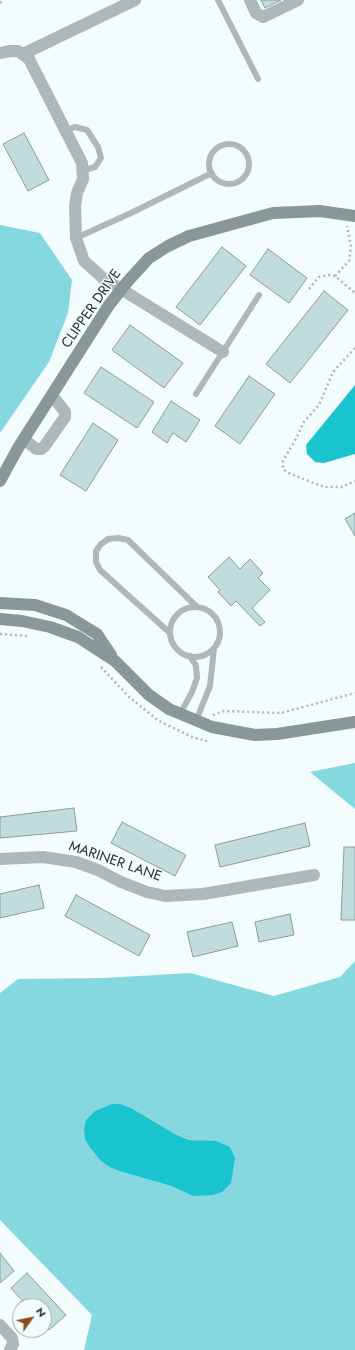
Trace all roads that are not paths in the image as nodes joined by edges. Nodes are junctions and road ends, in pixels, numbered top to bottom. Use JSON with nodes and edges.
{"nodes":[{"id":1,"x":135,"y":0,"type":"edge"},
{"id":2,"x":218,"y":0,"type":"edge"},
{"id":3,"x":250,"y":0,"type":"edge"},
{"id":4,"x":298,"y":0,"type":"edge"},
{"id":5,"x":0,"y":53,"type":"edge"},
{"id":6,"x":24,"y":54,"type":"junction"},
{"id":7,"x":258,"y":79,"type":"dead end"},
{"id":8,"x":66,"y":130,"type":"junction"},
{"id":9,"x":84,"y":170,"type":"junction"},
{"id":10,"x":212,"y":173,"type":"junction"},
{"id":11,"x":353,"y":216,"type":"edge"},
{"id":12,"x":76,"y":238,"type":"junction"},
{"id":13,"x":121,"y":289,"type":"junction"},
{"id":14,"x":259,"y":296,"type":"dead end"},
{"id":15,"x":223,"y":352,"type":"junction"},
{"id":16,"x":52,"y":394,"type":"junction"},
{"id":17,"x":196,"y":394,"type":"dead end"},
{"id":18,"x":24,"y":439,"type":"junction"},
{"id":19,"x":0,"y":481,"type":"edge"},
{"id":20,"x":0,"y":603,"type":"edge"},
{"id":21,"x":197,"y":607,"type":"junction"},
{"id":22,"x":0,"y":619,"type":"edge"},
{"id":23,"x":170,"y":633,"type":"junction"},
{"id":24,"x":214,"y":647,"type":"junction"},
{"id":25,"x":190,"y":656,"type":"junction"},
{"id":26,"x":115,"y":661,"type":"junction"},
{"id":27,"x":180,"y":714,"type":"junction"},
{"id":28,"x":196,"y":721,"type":"junction"},
{"id":29,"x":355,"y":722,"type":"edge"},
{"id":30,"x":0,"y":859,"type":"edge"},
{"id":31,"x":314,"y":875,"type":"dead end"},
{"id":32,"x":0,"y":1325,"type":"edge"},
{"id":33,"x":10,"y":1350,"type":"edge"}],
"edges":[{"from":1,"to":6,"type":"street"},
{"from":2,"to":7,"type":"lane"},
{"from":3,"to":4,"type":"street"},
{"from":5,"to":6,"type":"street"},
{"from":6,"to":8,"type":"street"},
{"from":8,"to":9,"type":"street"},
{"from":8,"to":9,"type":"lane"},
{"from":9,"to":12,"type":"street"},
{"from":10,"to":10,"type":"lane"},
{"from":10,"to":12,"type":"lane"},
{"from":11,"to":13,"type":"street","name":"CLIPPER DRIVE"},
{"from":12,"to":13,"type":"street"},
{"from":13,"to":15,"type":"street"},
{"from":13,"to":16,"type":"street","name":"CLIPPER DRIVE"},
{"from":14,"to":15,"type":"lane"},
{"from":15,"to":17,"type":"lane"},
{"from":16,"to":18,"type":"street","name":"CLIPPER DRIVE"},
{"from":16,"to":18,"type":"street"},
{"from":18,"to":19,"type":"street","name":"CLIPPER DRIVE"},
{"from":20,"to":26,"type":"street"},
{"from":21,"to":23,"type":"lane"},
{"from":21,"to":23,"type":"lane"},
{"from":21,"to":24,"type":"lane"},
{"from":22,"to":26,"type":"street"},
{"from":23,"to":25,"type":"lane"},
{"from":24,"to":25,"type":"lane"},
{"from":24,"to":28,"type":"lane"},
{"from":25,"to":27,"type":"lane"},
{"from":26,"to":27,"type":"street"},
{"from":27,"to":28,"type":"street"},
{"from":28,"to":29,"type":"street"},
{"from":30,"to":31,"type":"street","name":"MARINER LANE"},
{"from":32,"to":33,"type":"street"}]}
